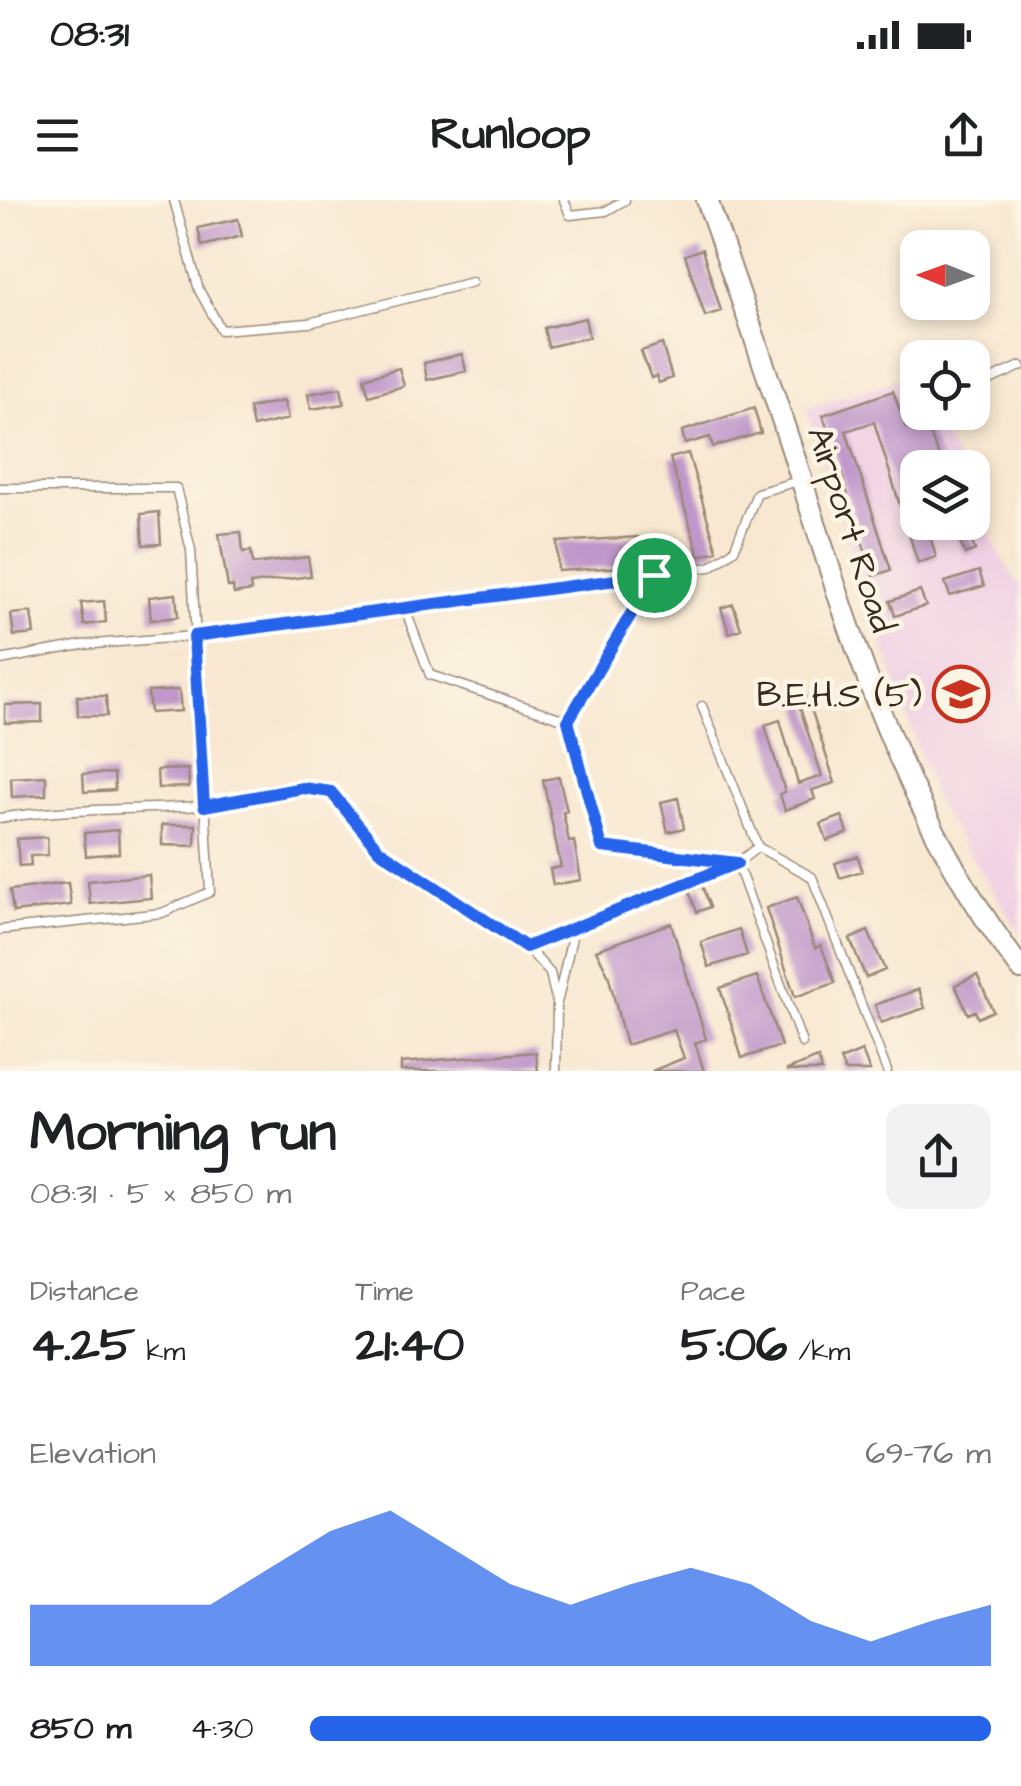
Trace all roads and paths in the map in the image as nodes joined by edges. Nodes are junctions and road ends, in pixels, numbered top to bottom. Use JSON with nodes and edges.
{"nodes":[{"id":1,"x":174,"y":200,"type":"edge"},
{"id":2,"x":564,"y":200,"type":"edge"},
{"id":3,"x":625,"y":200,"type":"edge"},
{"id":4,"x":707,"y":200,"type":"edge"},
{"id":5,"x":472,"y":282,"type":"dead end"},
{"id":6,"x":1021,"y":366,"type":"edge"},
{"id":7,"x":990,"y":380,"type":"edge"},
{"id":8,"x":801,"y":480,"type":"junction"},
{"id":9,"x":0,"y":488,"type":"edge"},
{"id":10,"x":654,"y":575,"type":"junction"},
{"id":11,"x":404,"y":606,"type":"junction"},
{"id":12,"x":194,"y":636,"type":"junction"},
{"id":13,"x":0,"y":660,"type":"edge"},
{"id":14,"x":702,"y":706,"type":"dead end"},
{"id":15,"x":568,"y":721,"type":"junction"},
{"id":16,"x":204,"y":806,"type":"junction"},
{"id":17,"x":0,"y":818,"type":"edge"},
{"id":18,"x":758,"y":847,"type":"junction"},
{"id":19,"x":737,"y":863,"type":"junction"},
{"id":20,"x":574,"y":928,"type":"junction"},
{"id":21,"x":0,"y":930,"type":"edge"},
{"id":22,"x":526,"y":947,"type":"junction"},
{"id":23,"x":1021,"y":969,"type":"edge"},
{"id":24,"x":557,"y":1004,"type":"junction"},
{"id":25,"x":802,"y":1043,"type":"dead end"},
{"id":26,"x":556,"y":1071,"type":"edge"},
{"id":27,"x":886,"y":1071,"type":"edge"}],
"edges":[{"from":1,"to":5,"type":"lane"},
{"from":2,"to":3,"type":"lane"},
{"from":4,"to":8,"type":"main road","name":"Airport Road"},
{"from":6,"to":7,"type":"lane"},
{"from":8,"to":10,"type":"lane"},
{"from":8,"to":23,"type":"main road","name":"Airport Road"},
{"from":9,"to":12,"type":"lane"},
{"from":10,"to":11,"type":"lane"},
{"from":10,"to":15,"type":"lane"},
{"from":11,"to":12,"type":"lane"},
{"from":11,"to":15,"type":"lane"},
{"from":12,"to":13,"type":"lane"},
{"from":12,"to":16,"type":"lane"},
{"from":14,"to":18,"type":"lane"},
{"from":15,"to":19,"type":"lane"},
{"from":16,"to":17,"type":"lane"},
{"from":16,"to":21,"type":"lane"},
{"from":16,"to":22,"type":"lane"},
{"from":18,"to":19,"type":"lane"},
{"from":18,"to":27,"type":"lane"},
{"from":19,"to":20,"type":"lane"},
{"from":19,"to":25,"type":"lane"},
{"from":20,"to":22,"type":"lane"},
{"from":20,"to":24,"type":"lane"},
{"from":22,"to":24,"type":"lane"},
{"from":24,"to":26,"type":"lane"}]}
